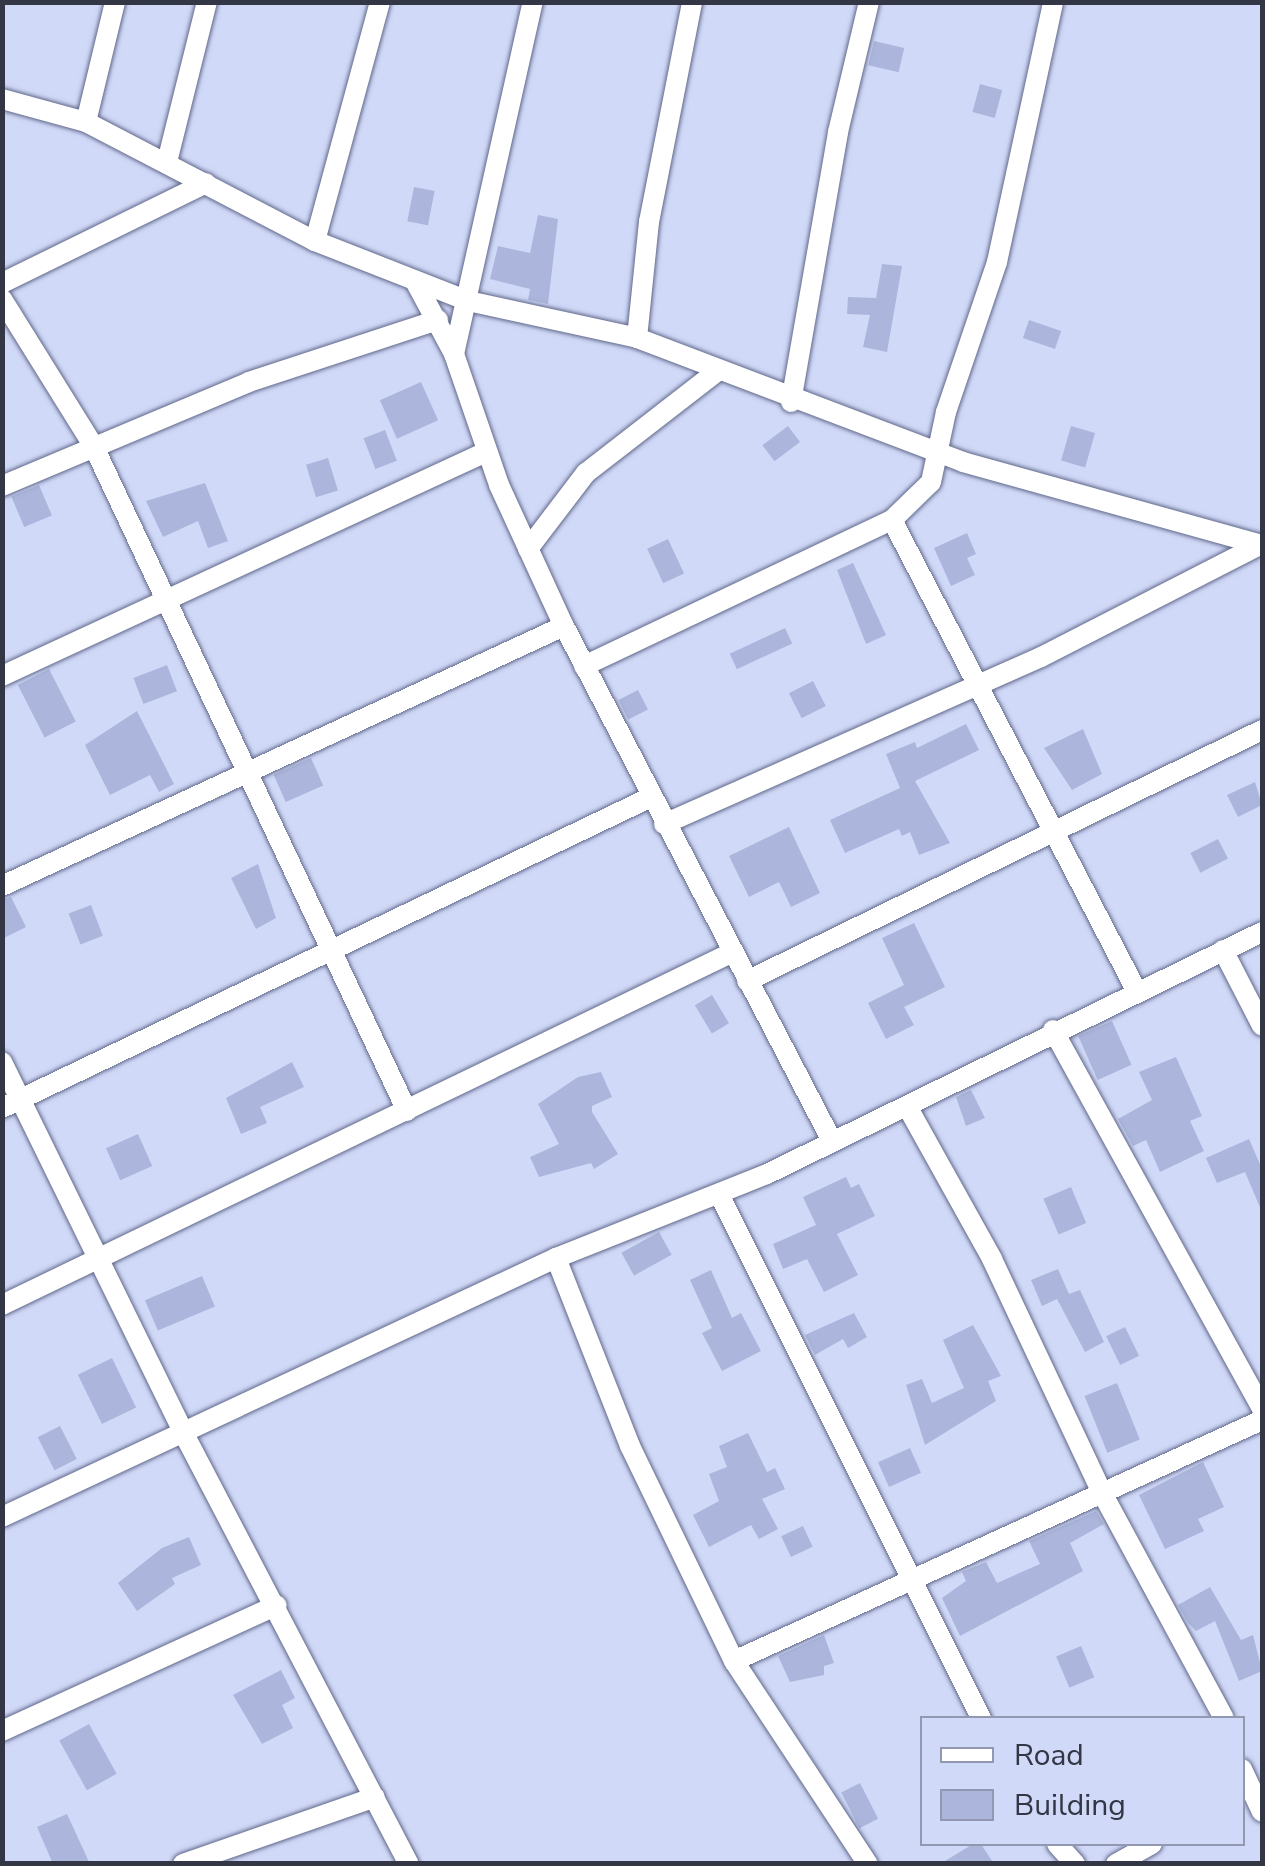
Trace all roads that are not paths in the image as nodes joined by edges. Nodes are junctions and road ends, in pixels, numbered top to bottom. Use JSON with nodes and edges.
{"nodes":[{"id":1,"x":115,"y":2,"type":"edge"},
{"id":2,"x":207,"y":2,"type":"edge"},
{"id":3,"x":380,"y":2,"type":"edge"},
{"id":4,"x":533,"y":2,"type":"edge"},
{"id":5,"x":692,"y":2,"type":"edge"},
{"id":6,"x":869,"y":2,"type":"edge"},
{"id":7,"x":1053,"y":2,"type":"edge"},
{"id":8,"x":2,"y":99,"type":"edge"},
{"id":9,"x":86,"y":122,"type":"junction"},
{"id":10,"x":167,"y":162,"type":"junction"},
{"id":11,"x":206,"y":183,"type":"junction"},
{"id":12,"x":315,"y":241,"type":"junction"},
{"id":13,"x":2,"y":283,"type":"edge"},
{"id":14,"x":416,"y":283,"type":"junction"},
{"id":15,"x":2,"y":298,"type":"edge"},
{"id":16,"x":468,"y":301,"type":"junction"},
{"id":17,"x":438,"y":320,"type":"junction"},
{"id":18,"x":637,"y":338,"type":"junction"},
{"id":19,"x":454,"y":354,"type":"junction"},
{"id":20,"x":716,"y":372,"type":"junction"},
{"id":21,"x":791,"y":402,"type":"junction"},
{"id":22,"x":94,"y":447,"type":"junction"},
{"id":23,"x":486,"y":452,"type":"junction"},
{"id":24,"x":940,"y":454,"type":"junction"},
{"id":25,"x":2,"y":486,"type":"edge"},
{"id":26,"x":892,"y":520,"type":"junction"},
{"id":27,"x":1262,"y":545,"type":"edge"},
{"id":28,"x":528,"y":549,"type":"junction"},
{"id":29,"x":168,"y":598,"type":"junction"},
{"id":30,"x":564,"y":626,"type":"junction"},
{"id":31,"x":584,"y":666,"type":"junction"},
{"id":32,"x":2,"y":676,"type":"edge"},
{"id":33,"x":978,"y":683,"type":"junction"},
{"id":34,"x":1262,"y":730,"type":"edge"},
{"id":35,"x":250,"y":771,"type":"junction"},
{"id":36,"x":650,"y":798,"type":"junction"},
{"id":37,"x":664,"y":824,"type":"junction"},
{"id":38,"x":1054,"y":832,"type":"junction"},
{"id":39,"x":2,"y":886,"type":"edge"},
{"id":40,"x":1262,"y":932,"type":"edge"},
{"id":41,"x":1223,"y":950,"type":"junction"},
{"id":42,"x":328,"y":951,"type":"junction"},
{"id":43,"x":732,"y":954,"type":"junction"},
{"id":44,"x":747,"y":981,"type":"junction"},
{"id":45,"x":1136,"y":990,"type":"junction"},
{"id":46,"x":1262,"y":1026,"type":"edge"},
{"id":47,"x":1053,"y":1030,"type":"junction"},
{"id":48,"x":2,"y":1062,"type":"edge"},
{"id":49,"x":12,"y":1104,"type":"edge"},
{"id":50,"x":907,"y":1106,"type":"junction"},
{"id":51,"x":408,"y":1111,"type":"junction"},
{"id":52,"x":832,"y":1141,"type":"junction"},
{"id":53,"x":720,"y":1196,"type":"junction"},
{"id":54,"x":556,"y":1258,"type":"junction"},
{"id":55,"x":98,"y":1259,"type":"junction"},
{"id":56,"x":2,"y":1305,"type":"edge"},
{"id":57,"x":1262,"y":1408,"type":"edge"},
{"id":58,"x":1262,"y":1420,"type":"edge"},
{"id":59,"x":184,"y":1434,"type":"junction"},
{"id":60,"x":1100,"y":1489,"type":"junction"},
{"id":61,"x":2,"y":1517,"type":"edge"},
{"id":62,"x":912,"y":1576,"type":"junction"},
{"id":63,"x":276,"y":1605,"type":"junction"},
{"id":64,"x":734,"y":1660,"type":"junction"},
{"id":65,"x":981,"y":1716,"type":"edge"},
{"id":66,"x":1223,"y":1716,"type":"edge"},
{"id":67,"x":2,"y":1731,"type":"edge"},
{"id":68,"x":1246,"y":1791,"type":"edge"},
{"id":69,"x":375,"y":1797,"type":"junction"},
{"id":70,"x":1262,"y":1812,"type":"edge"},
{"id":71,"x":1148,"y":1846,"type":"edge"},
{"id":72,"x":183,"y":1864,"type":"edge"},
{"id":73,"x":409,"y":1864,"type":"edge"},
{"id":74,"x":868,"y":1864,"type":"edge"},
{"id":75,"x":1116,"y":1864,"type":"edge"}],
"edges":[{"from":1,"to":9,"type":"street"},
{"from":2,"to":10,"type":"street"},
{"from":3,"to":12,"type":"street"},
{"from":4,"to":16,"type":"street"},
{"from":5,"to":18,"type":"street"},
{"from":6,"to":21,"type":"street"},
{"from":7,"to":24,"type":"street"},
{"from":8,"to":9,"type":"street"},
{"from":9,"to":10,"type":"street"},
{"from":10,"to":11,"type":"street"},
{"from":11,"to":12,"type":"street"},
{"from":11,"to":13,"type":"street"},
{"from":12,"to":14,"type":"street"},
{"from":14,"to":16,"type":"street"},
{"from":14,"to":17,"type":"street"},
{"from":15,"to":22,"type":"street"},
{"from":16,"to":18,"type":"street"},
{"from":16,"to":19,"type":"street"},
{"from":17,"to":19,"type":"street"},
{"from":17,"to":22,"type":"street"},
{"from":18,"to":20,"type":"street"},
{"from":19,"to":23,"type":"street"},
{"from":20,"to":21,"type":"street"},
{"from":20,"to":28,"type":"street"},
{"from":21,"to":24,"type":"street"},
{"from":22,"to":25,"type":"street"},
{"from":22,"to":29,"type":"street"},
{"from":23,"to":28,"type":"street"},
{"from":23,"to":29,"type":"street"},
{"from":24,"to":26,"type":"street"},
{"from":24,"to":27,"type":"street"},
{"from":26,"to":31,"type":"street"},
{"from":26,"to":33,"type":"street"},
{"from":27,"to":33,"type":"street"},
{"from":28,"to":30,"type":"street"},
{"from":29,"to":32,"type":"street"},
{"from":29,"to":35,"type":"street"},
{"from":30,"to":31,"type":"street"},
{"from":30,"to":35,"type":"street"},
{"from":31,"to":36,"type":"street"},
{"from":33,"to":37,"type":"street"},
{"from":33,"to":38,"type":"street"},
{"from":34,"to":38,"type":"street"},
{"from":35,"to":39,"type":"street"},
{"from":35,"to":42,"type":"street"},
{"from":36,"to":37,"type":"street"},
{"from":36,"to":42,"type":"street"},
{"from":37,"to":43,"type":"street"},
{"from":38,"to":44,"type":"street"},
{"from":38,"to":45,"type":"street"},
{"from":40,"to":41,"type":"street"},
{"from":41,"to":45,"type":"street"},
{"from":41,"to":46,"type":"street"},
{"from":42,"to":49,"type":"street"},
{"from":42,"to":51,"type":"street"},
{"from":43,"to":44,"type":"street"},
{"from":43,"to":51,"type":"street"},
{"from":44,"to":52,"type":"street"},
{"from":45,"to":47,"type":"street"},
{"from":47,"to":50,"type":"street"},
{"from":47,"to":57,"type":"street"},
{"from":48,"to":49,"type":"street"},
{"from":49,"to":55,"type":"street"},
{"from":50,"to":52,"type":"street"},
{"from":50,"to":60,"type":"street"},
{"from":51,"to":55,"type":"street"},
{"from":52,"to":53,"type":"street"},
{"from":53,"to":54,"type":"street"},
{"from":53,"to":62,"type":"street"},
{"from":54,"to":59,"type":"street"},
{"from":54,"to":64,"type":"street"},
{"from":55,"to":56,"type":"street"},
{"from":55,"to":59,"type":"street"},
{"from":58,"to":60,"type":"street"},
{"from":59,"to":61,"type":"street"},
{"from":59,"to":63,"type":"street"},
{"from":60,"to":62,"type":"street"},
{"from":60,"to":66,"type":"street"},
{"from":62,"to":64,"type":"street"},
{"from":62,"to":65,"type":"street"},
{"from":63,"to":67,"type":"street"},
{"from":63,"to":69,"type":"street"},
{"from":64,"to":74,"type":"street"},
{"from":68,"to":70,"type":"street"},
{"from":69,"to":72,"type":"street"},
{"from":69,"to":73,"type":"street"},
{"from":71,"to":75,"type":"street"}]}
